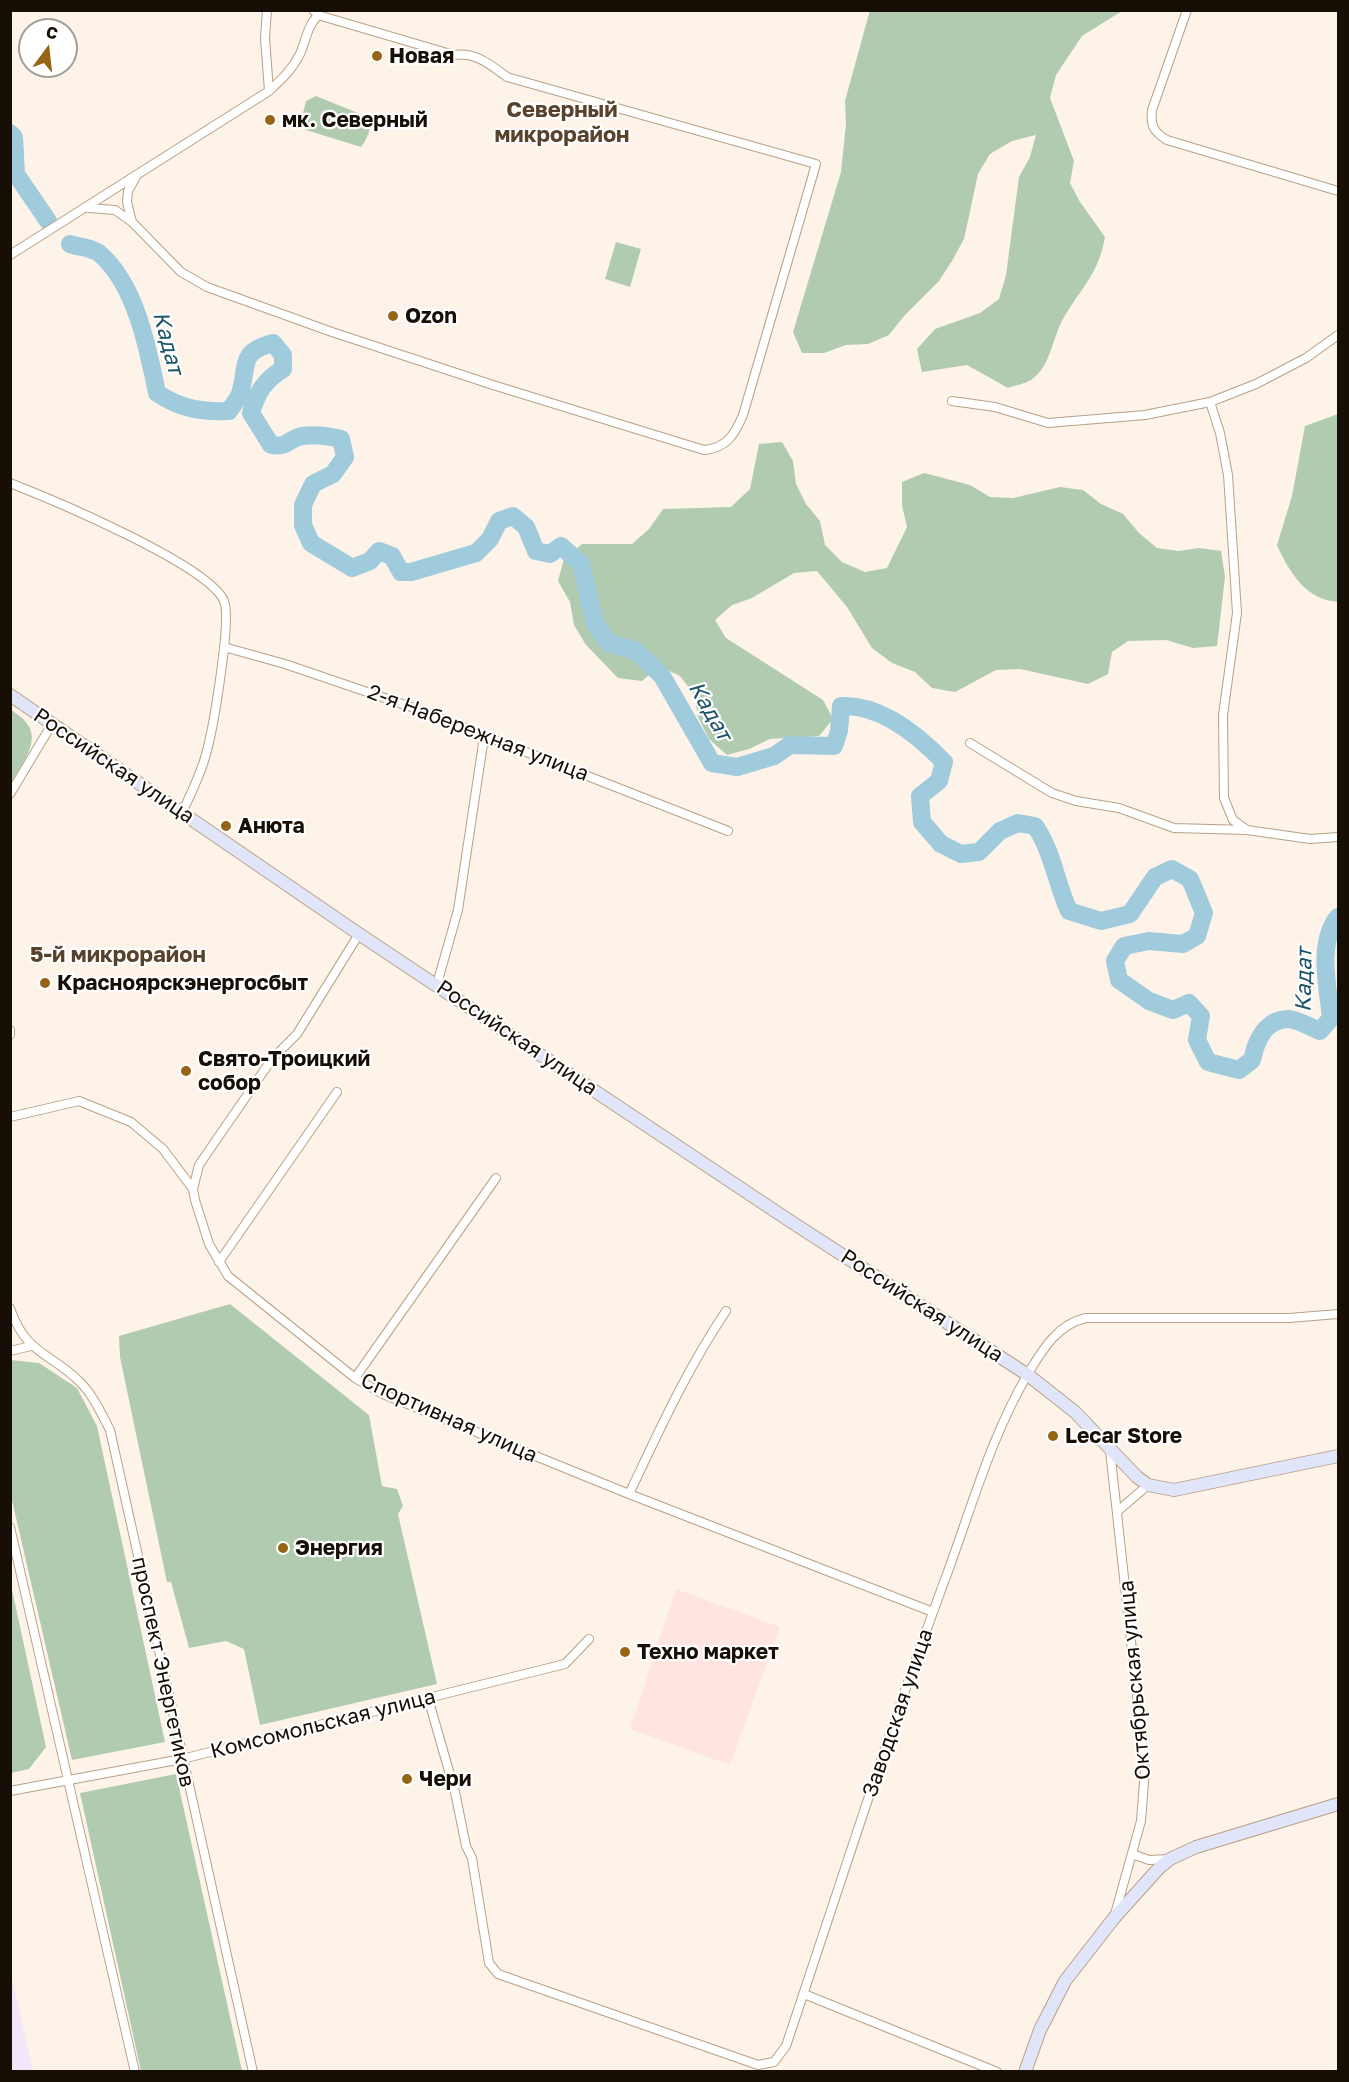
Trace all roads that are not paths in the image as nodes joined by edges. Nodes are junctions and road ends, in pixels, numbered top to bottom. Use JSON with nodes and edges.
{"nodes":[{"id":1,"x":267,"y":10,"type":"edge"},
{"id":2,"x":1187,"y":10,"type":"edge"},
{"id":3,"x":315,"y":13,"type":"edge"},
{"id":4,"x":269,"y":91,"type":"junction"},
{"id":5,"x":137,"y":174,"type":"junction"},
{"id":6,"x":1338,"y":191,"type":"edge"},
{"id":7,"x":86,"y":208,"type":"junction"},
{"id":8,"x":132,"y":222,"type":"junction"},
{"id":9,"x":10,"y":255,"type":"edge"},
{"id":10,"x":1338,"y":335,"type":"edge"},
{"id":11,"x":952,"y":401,"type":"dead end"},
{"id":12,"x":1210,"y":402,"type":"junction"},
{"id":13,"x":10,"y":483,"type":"edge"},
{"id":14,"x":224,"y":647,"type":"junction"},
{"id":15,"x":12,"y":696,"type":"edge"},
{"id":16,"x":52,"y":724,"type":"junction"},
{"id":17,"x":484,"y":737,"type":"junction"},
{"id":18,"x":970,"y":743,"type":"dead end"},
{"id":19,"x":10,"y":794,"type":"edge"},
{"id":20,"x":182,"y":813,"type":"junction"},
{"id":21,"x":1247,"y":830,"type":"junction"},
{"id":22,"x":728,"y":831,"type":"dead end"},
{"id":23,"x":1338,"y":837,"type":"edge"},
{"id":24,"x":359,"y":934,"type":"junction"},
{"id":25,"x":437,"y":984,"type":"junction"},
{"id":26,"x":337,"y":1092,"type":"dead end"},
{"id":27,"x":10,"y":1117,"type":"edge"},
{"id":28,"x":496,"y":1178,"type":"dead end"},
{"id":29,"x":193,"y":1189,"type":"junction"},
{"id":30,"x":219,"y":1263,"type":"junction"},
{"id":31,"x":10,"y":1308,"type":"edge"},
{"id":32,"x":726,"y":1311,"type":"dead end"},
{"id":33,"x":1338,"y":1314,"type":"edge"},
{"id":34,"x":31,"y":1346,"type":"junction"},
{"id":35,"x":10,"y":1351,"type":"edge"},
{"id":36,"x":1028,"y":1375,"type":"junction"},
{"id":37,"x":355,"y":1378,"type":"junction"},
{"id":38,"x":1110,"y":1450,"type":"junction"},
{"id":39,"x":1338,"y":1456,"type":"edge"},
{"id":40,"x":1148,"y":1485,"type":"junction"},
{"id":41,"x":629,"y":1494,"type":"junction"},
{"id":42,"x":1119,"y":1510,"type":"junction"},
{"id":43,"x":10,"y":1527,"type":"edge"},
{"id":44,"x":933,"y":1612,"type":"junction"},
{"id":45,"x":590,"y":1639,"type":"dead end"},
{"id":46,"x":428,"y":1698,"type":"junction"},
{"id":47,"x":182,"y":1759,"type":"junction"},
{"id":48,"x":67,"y":1780,"type":"junction"},
{"id":49,"x":10,"y":1791,"type":"edge"},
{"id":50,"x":1338,"y":1804,"type":"edge"},
{"id":51,"x":1132,"y":1854,"type":"junction"},
{"id":52,"x":1170,"y":1859,"type":"junction"},
{"id":53,"x":1114,"y":1918,"type":"junction"},
{"id":54,"x":804,"y":1994,"type":"junction"},
{"id":55,"x":135,"y":2072,"type":"edge"},
{"id":56,"x":253,"y":2072,"type":"edge"},
{"id":57,"x":997,"y":2072,"type":"edge"},
{"id":58,"x":1025,"y":2072,"type":"edge"}],
"edges":[{"from":1,"to":4,"type":"street"},
{"from":2,"to":6,"type":"street"},
{"from":3,"to":4,"type":"street"},
{"from":3,"to":8,"type":"street"},
{"from":4,"to":5,"type":"street"},
{"from":5,"to":7,"type":"street"},
{"from":5,"to":8,"type":"street"},
{"from":7,"to":8,"type":"street"},
{"from":7,"to":9,"type":"street"},
{"from":10,"to":12,"type":"street"},
{"from":11,"to":12,"type":"street"},
{"from":12,"to":21,"type":"street"},
{"from":13,"to":14,"type":"street"},
{"from":14,"to":17,"type":"street","name":"2-я Набережная улица"},
{"from":14,"to":20,"type":"street"},
{"from":15,"to":16,"type":"street","name":"Российская улица"},
{"from":16,"to":19,"type":"street"},
{"from":16,"to":20,"type":"street","name":"Российская улица"},
{"from":17,"to":22,"type":"street","name":"2-я Набережная улица"},
{"from":17,"to":25,"type":"street"},
{"from":18,"to":21,"type":"street"},
{"from":20,"to":24,"type":"street","name":"Российская улица"},
{"from":21,"to":23,"type":"street"},
{"from":24,"to":25,"type":"street","name":"Российская улица"},
{"from":24,"to":29,"type":"street"},
{"from":25,"to":36,"type":"street","name":"Российская улица"},
{"from":26,"to":30,"type":"street"},
{"from":27,"to":29,"type":"street"},
{"from":28,"to":37,"type":"street"},
{"from":29,"to":30,"type":"street","name":"Спортивная улица"},
{"from":30,"to":37,"type":"street","name":"Спортивная улица"},
{"from":31,"to":34,"type":"street","name":"проспект Энергетиков"},
{"from":32,"to":41,"type":"street"},
{"from":33,"to":36,"type":"street","name":"Российская улица"},
{"from":34,"to":35,"type":"street"},
{"from":34,"to":47,"type":"street","name":"проспект Энергетиков"},
{"from":36,"to":38,"type":"street","name":"Российская улица"},
{"from":36,"to":44,"type":"street","name":"Заводская улица"},
{"from":37,"to":41,"type":"street","name":"Спортивная улица"},
{"from":38,"to":40,"type":"street","name":"Российская улица"},
{"from":38,"to":42,"type":"street","name":"Октябрьская улица"},
{"from":39,"to":40,"type":"street"},
{"from":40,"to":42,"type":"street"},
{"from":41,"to":44,"type":"street","name":"Спортивная улица"},
{"from":42,"to":51,"type":"street","name":"Октябрьская улица"},
{"from":43,"to":48,"type":"street"},
{"from":44,"to":54,"type":"street","name":"Заводская улица"},
{"from":45,"to":46,"type":"street","name":"Комсомольская улица"},
{"from":46,"to":47,"type":"street","name":"Комсомольская улица"},
{"from":46,"to":54,"type":"street","name":"Заводская улица"},
{"from":47,"to":48,"type":"street","name":"Комсомольская улица"},
{"from":47,"to":56,"type":"street","name":"проспект Энергетиков"},
{"from":48,"to":49,"type":"street","name":"Комсомольская улица"},
{"from":48,"to":55,"type":"street"},
{"from":50,"to":52,"type":"street"},
{"from":51,"to":52,"type":"street"},
{"from":51,"to":53,"type":"street","name":"Октябрьская улица"},
{"from":52,"to":53,"type":"street"},
{"from":53,"to":58,"type":"street"},
{"from":54,"to":57,"type":"street"}]}
